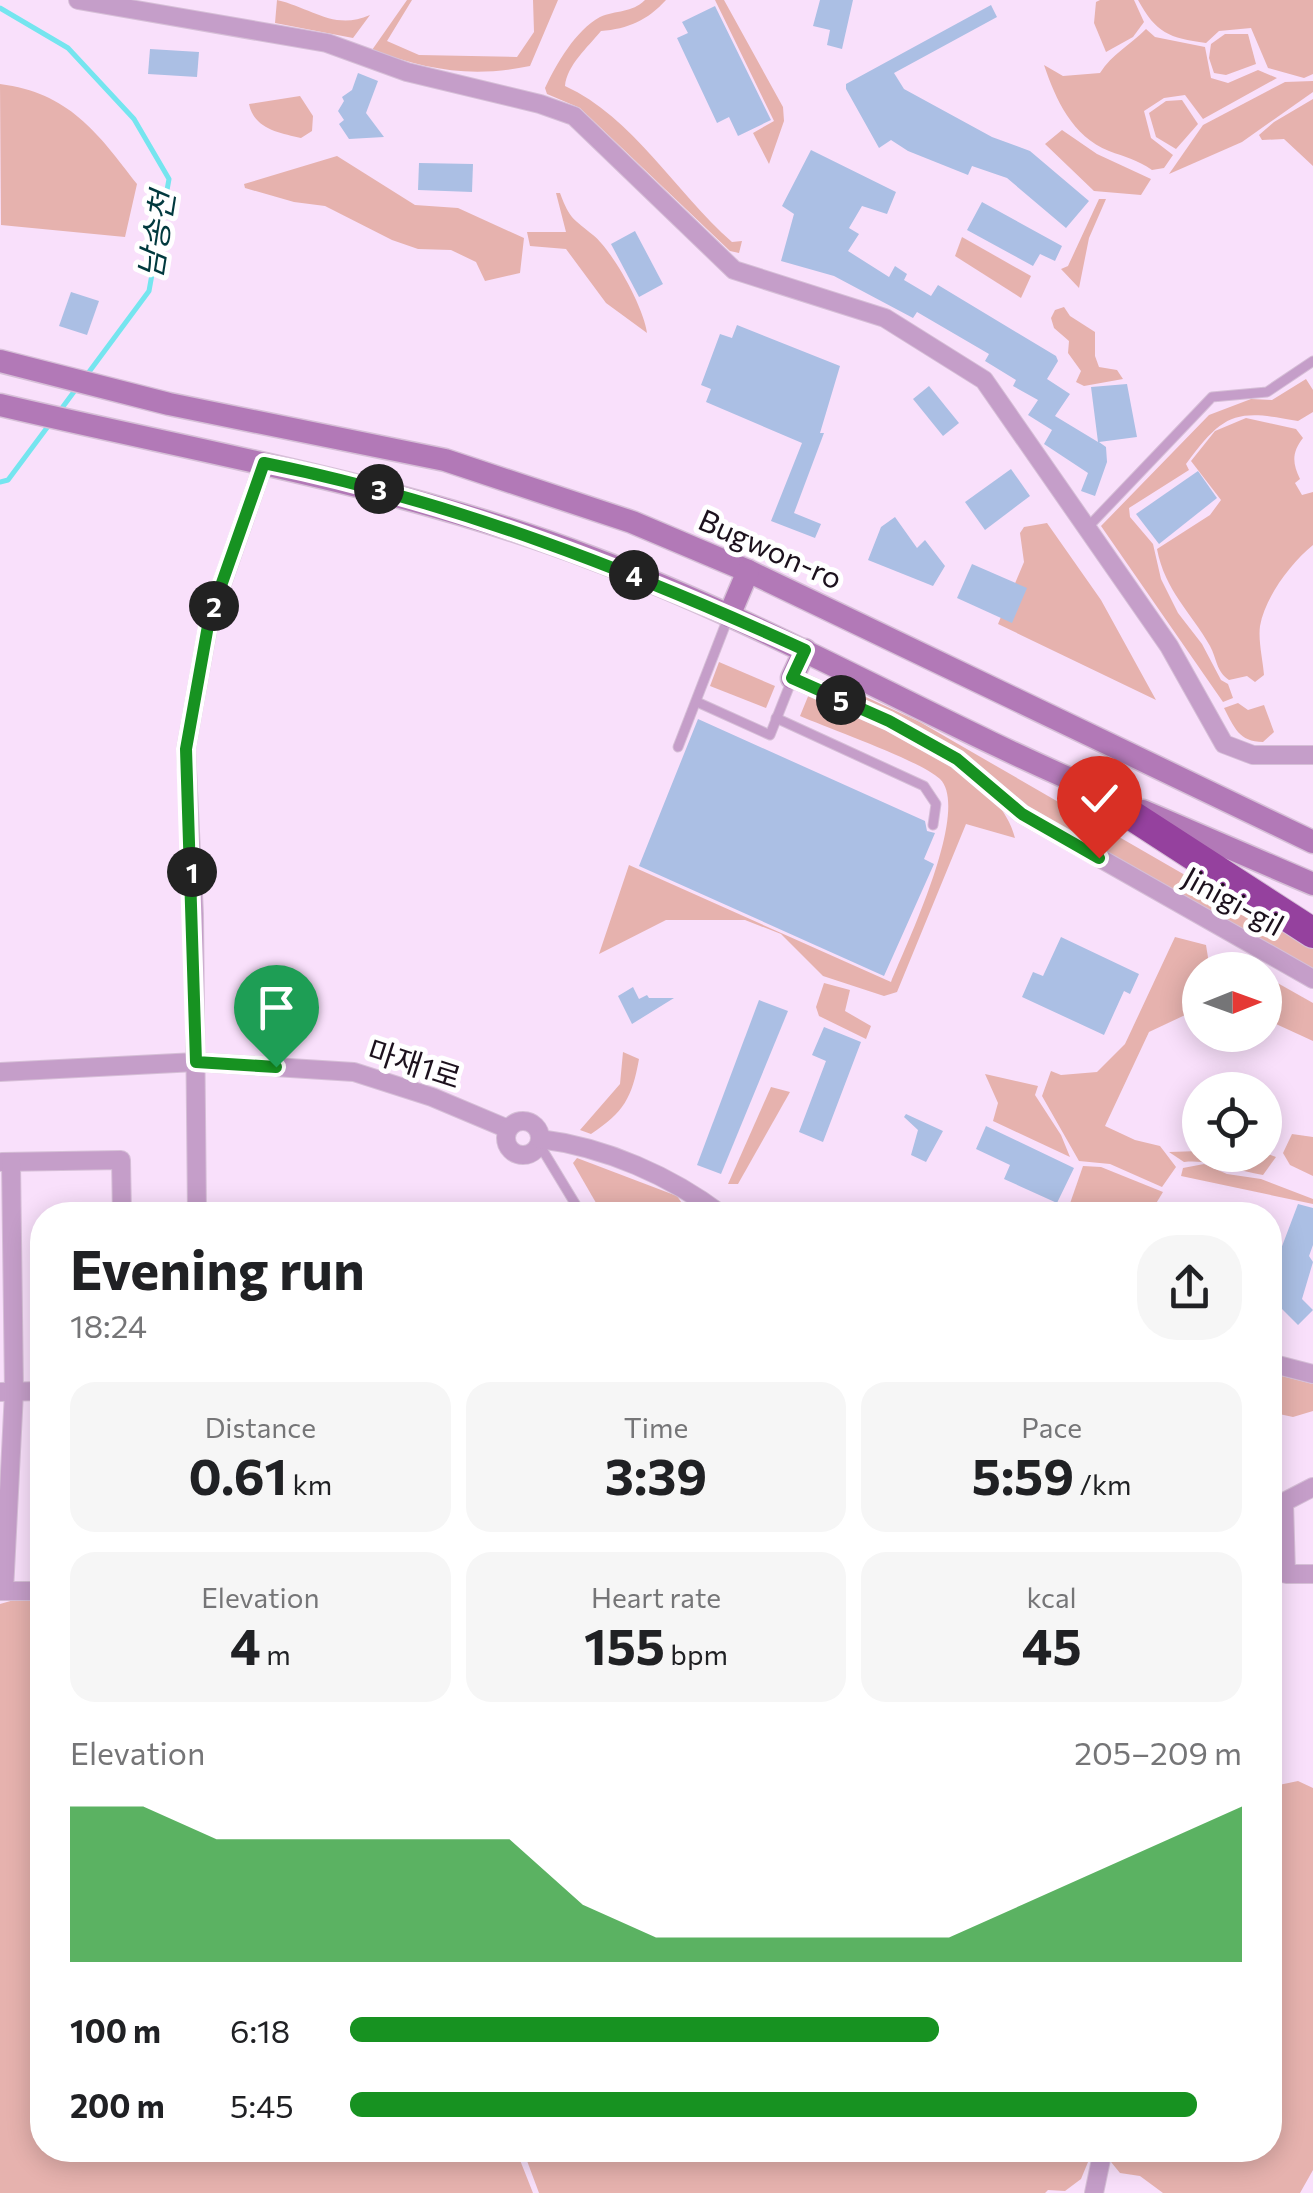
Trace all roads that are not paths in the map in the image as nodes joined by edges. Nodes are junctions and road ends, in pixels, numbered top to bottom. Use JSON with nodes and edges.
{"nodes":[{"id":1,"x":78,"y":0,"type":"edge"},
{"id":2,"x":1,"y":361,"type":"edge"},
{"id":3,"x":1313,"y":361,"type":"edge"},
{"id":4,"x":0,"y":405,"type":"edge"},
{"id":5,"x":276,"y":427,"type":"junction"},
{"id":6,"x":264,"y":463,"type":"junction"},
{"id":7,"x":1087,"y":528,"type":"junction"},
{"id":8,"x":748,"y":571,"type":"junction"},
{"id":9,"x":730,"y":616,"type":"junction"},
{"id":10,"x":805,"y":650,"type":"junction"},
{"id":11,"x":792,"y":678,"type":"junction"},
{"id":12,"x":697,"y":702,"type":"junction"},
{"id":13,"x":776,"y":718,"type":"junction"},
{"id":14,"x":678,"y":747,"type":"dead end"},
{"id":15,"x":1313,"y":755,"type":"edge"},
{"id":16,"x":1088,"y":788,"type":"junction"},
{"id":17,"x":934,"y":825,"type":"dead end"},
{"id":18,"x":1313,"y":842,"type":"edge"},
{"id":19,"x":1313,"y":884,"type":"edge"},
{"id":20,"x":1313,"y":933,"type":"edge"},
{"id":21,"x":1313,"y":978,"type":"edge"},
{"id":22,"x":196,"y":1062,"type":"junction"},
{"id":23,"x":0,"y":1072,"type":"edge"},
{"id":24,"x":508,"y":1129,"type":"junction"},
{"id":25,"x":540,"y":1142,"type":"junction"},
{"id":26,"x":6,"y":1162,"type":"edge"},
{"id":27,"x":122,"y":1202,"type":"edge"},
{"id":28,"x":197,"y":1202,"type":"edge"},
{"id":29,"x":575,"y":1202,"type":"edge"},
{"id":30,"x":704,"y":1202,"type":"edge"},
{"id":31,"x":1282,"y":1366,"type":"edge"},
{"id":32,"x":1313,"y":1374,"type":"edge"},
{"id":33,"x":7,"y":1392,"type":"edge"},
{"id":34,"x":1313,"y":1486,"type":"edge"},
{"id":35,"x":1313,"y":1574,"type":"edge"},
{"id":36,"x":2,"y":1591,"type":"edge"},
{"id":37,"x":30,"y":1591,"type":"edge"},
{"id":38,"x":1100,"y":2162,"type":"edge"},
{"id":39,"x":1094,"y":2193,"type":"edge"}],
"edges":[{"from":1,"to":7,"type":"street"},
{"from":2,"to":5,"type":"street","name":"Bugwon-ro"},
{"from":3,"to":7,"type":"lane"},
{"from":4,"to":6,"type":"street"},
{"from":5,"to":6,"type":"street"},
{"from":5,"to":8,"type":"street","name":"Bugwon-ro"},
{"from":6,"to":9,"type":"street"},
{"from":6,"to":22,"type":"street"},
{"from":7,"to":15,"type":"street"},
{"from":8,"to":9,"type":"street"},
{"from":8,"to":18,"type":"street","name":"Bugwon-ro"},
{"from":9,"to":10,"type":"street"},
{"from":9,"to":12,"type":"lane"},
{"from":10,"to":11,"type":"street"},
{"from":10,"to":16,"type":"street"},
{"from":11,"to":13,"type":"lane"},
{"from":11,"to":21,"type":"street","name":"Jinigi-gil"},
{"from":12,"to":13,"type":"lane"},
{"from":12,"to":14,"type":"lane"},
{"from":13,"to":17,"type":"lane"},
{"from":16,"to":19,"type":"street"},
{"from":16,"to":20,"type":"highway"},
{"from":22,"to":23,"type":"street","name":"마재1로"},
{"from":22,"to":24,"type":"street","name":"마재1로"},
{"from":22,"to":28,"type":"street"},
{"from":24,"to":25,"type":"street"},
{"from":24,"to":25,"type":"street"},
{"from":25,"to":29,"type":"lane"},
{"from":25,"to":30,"type":"street"},
{"from":26,"to":27,"type":"street"},
{"from":26,"to":33,"type":"street"},
{"from":31,"to":32,"type":"street"},
{"from":33,"to":36,"type":"street"},
{"from":34,"to":35,"type":"street"},
{"from":36,"to":37,"type":"street"},
{"from":38,"to":39,"type":"street"}]}
